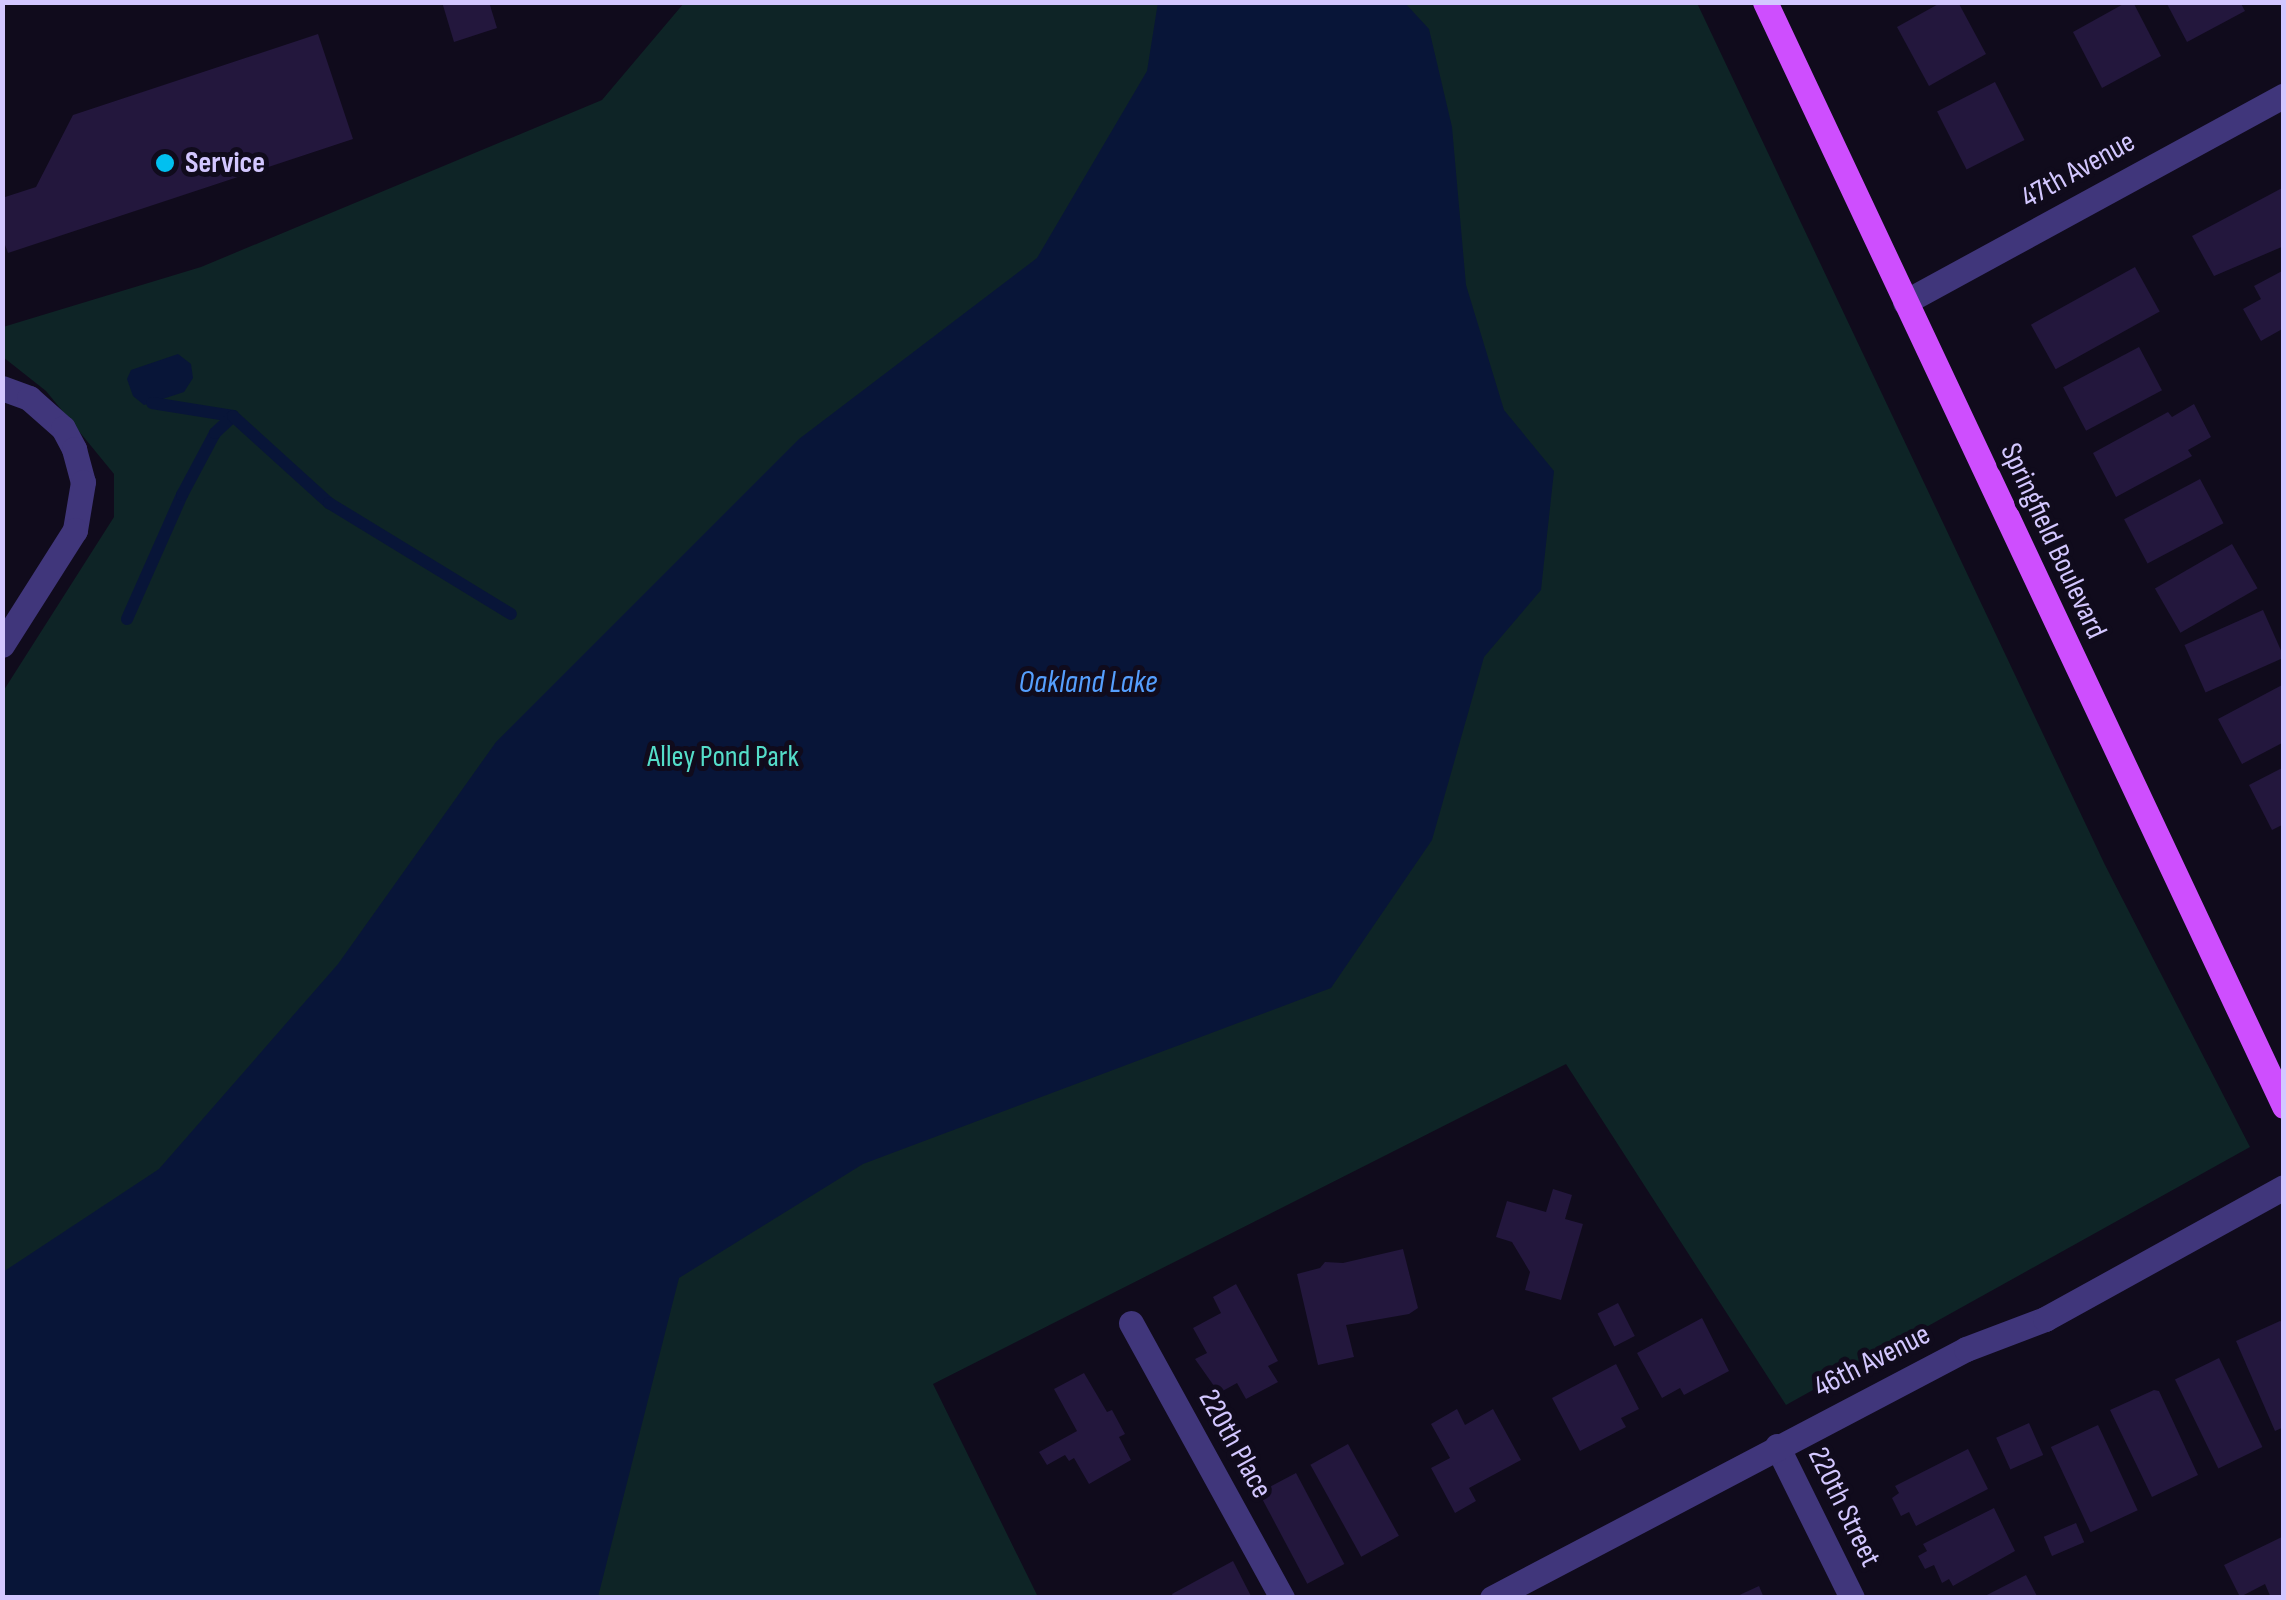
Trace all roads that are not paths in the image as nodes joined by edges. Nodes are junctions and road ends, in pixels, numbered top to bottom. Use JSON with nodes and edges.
{"nodes":[{"id":1,"x":1765,"y":2,"type":"edge"},
{"id":2,"x":2284,"y":95,"type":"edge"},
{"id":3,"x":1904,"y":302,"type":"junction"},
{"id":4,"x":2,"y":388,"type":"edge"},
{"id":5,"x":2,"y":645,"type":"edge"},
{"id":6,"x":2284,"y":1106,"type":"edge"},
{"id":7,"x":2284,"y":1187,"type":"edge"},
{"id":8,"x":1131,"y":1322,"type":"dead end"},
{"id":9,"x":1777,"y":1446,"type":"junction"},
{"id":10,"x":1282,"y":1598,"type":"edge"},
{"id":11,"x":1492,"y":1598,"type":"edge"},
{"id":12,"x":1852,"y":1598,"type":"edge"}],
"edges":[{"from":1,"to":3,"type":"main road","name":"Springfield Boulevard"},
{"from":2,"to":3,"type":"street","name":"47th Avenue"},
{"from":3,"to":6,"type":"main road","name":"Springfield Boulevard"},
{"from":4,"to":5,"type":"street"},
{"from":7,"to":9,"type":"street","name":"46th Avenue"},
{"from":8,"to":10,"type":"street","name":"220th Place"},
{"from":9,"to":11,"type":"street","name":"46th Avenue"},
{"from":9,"to":12,"type":"street","name":"220th Street"}]}
